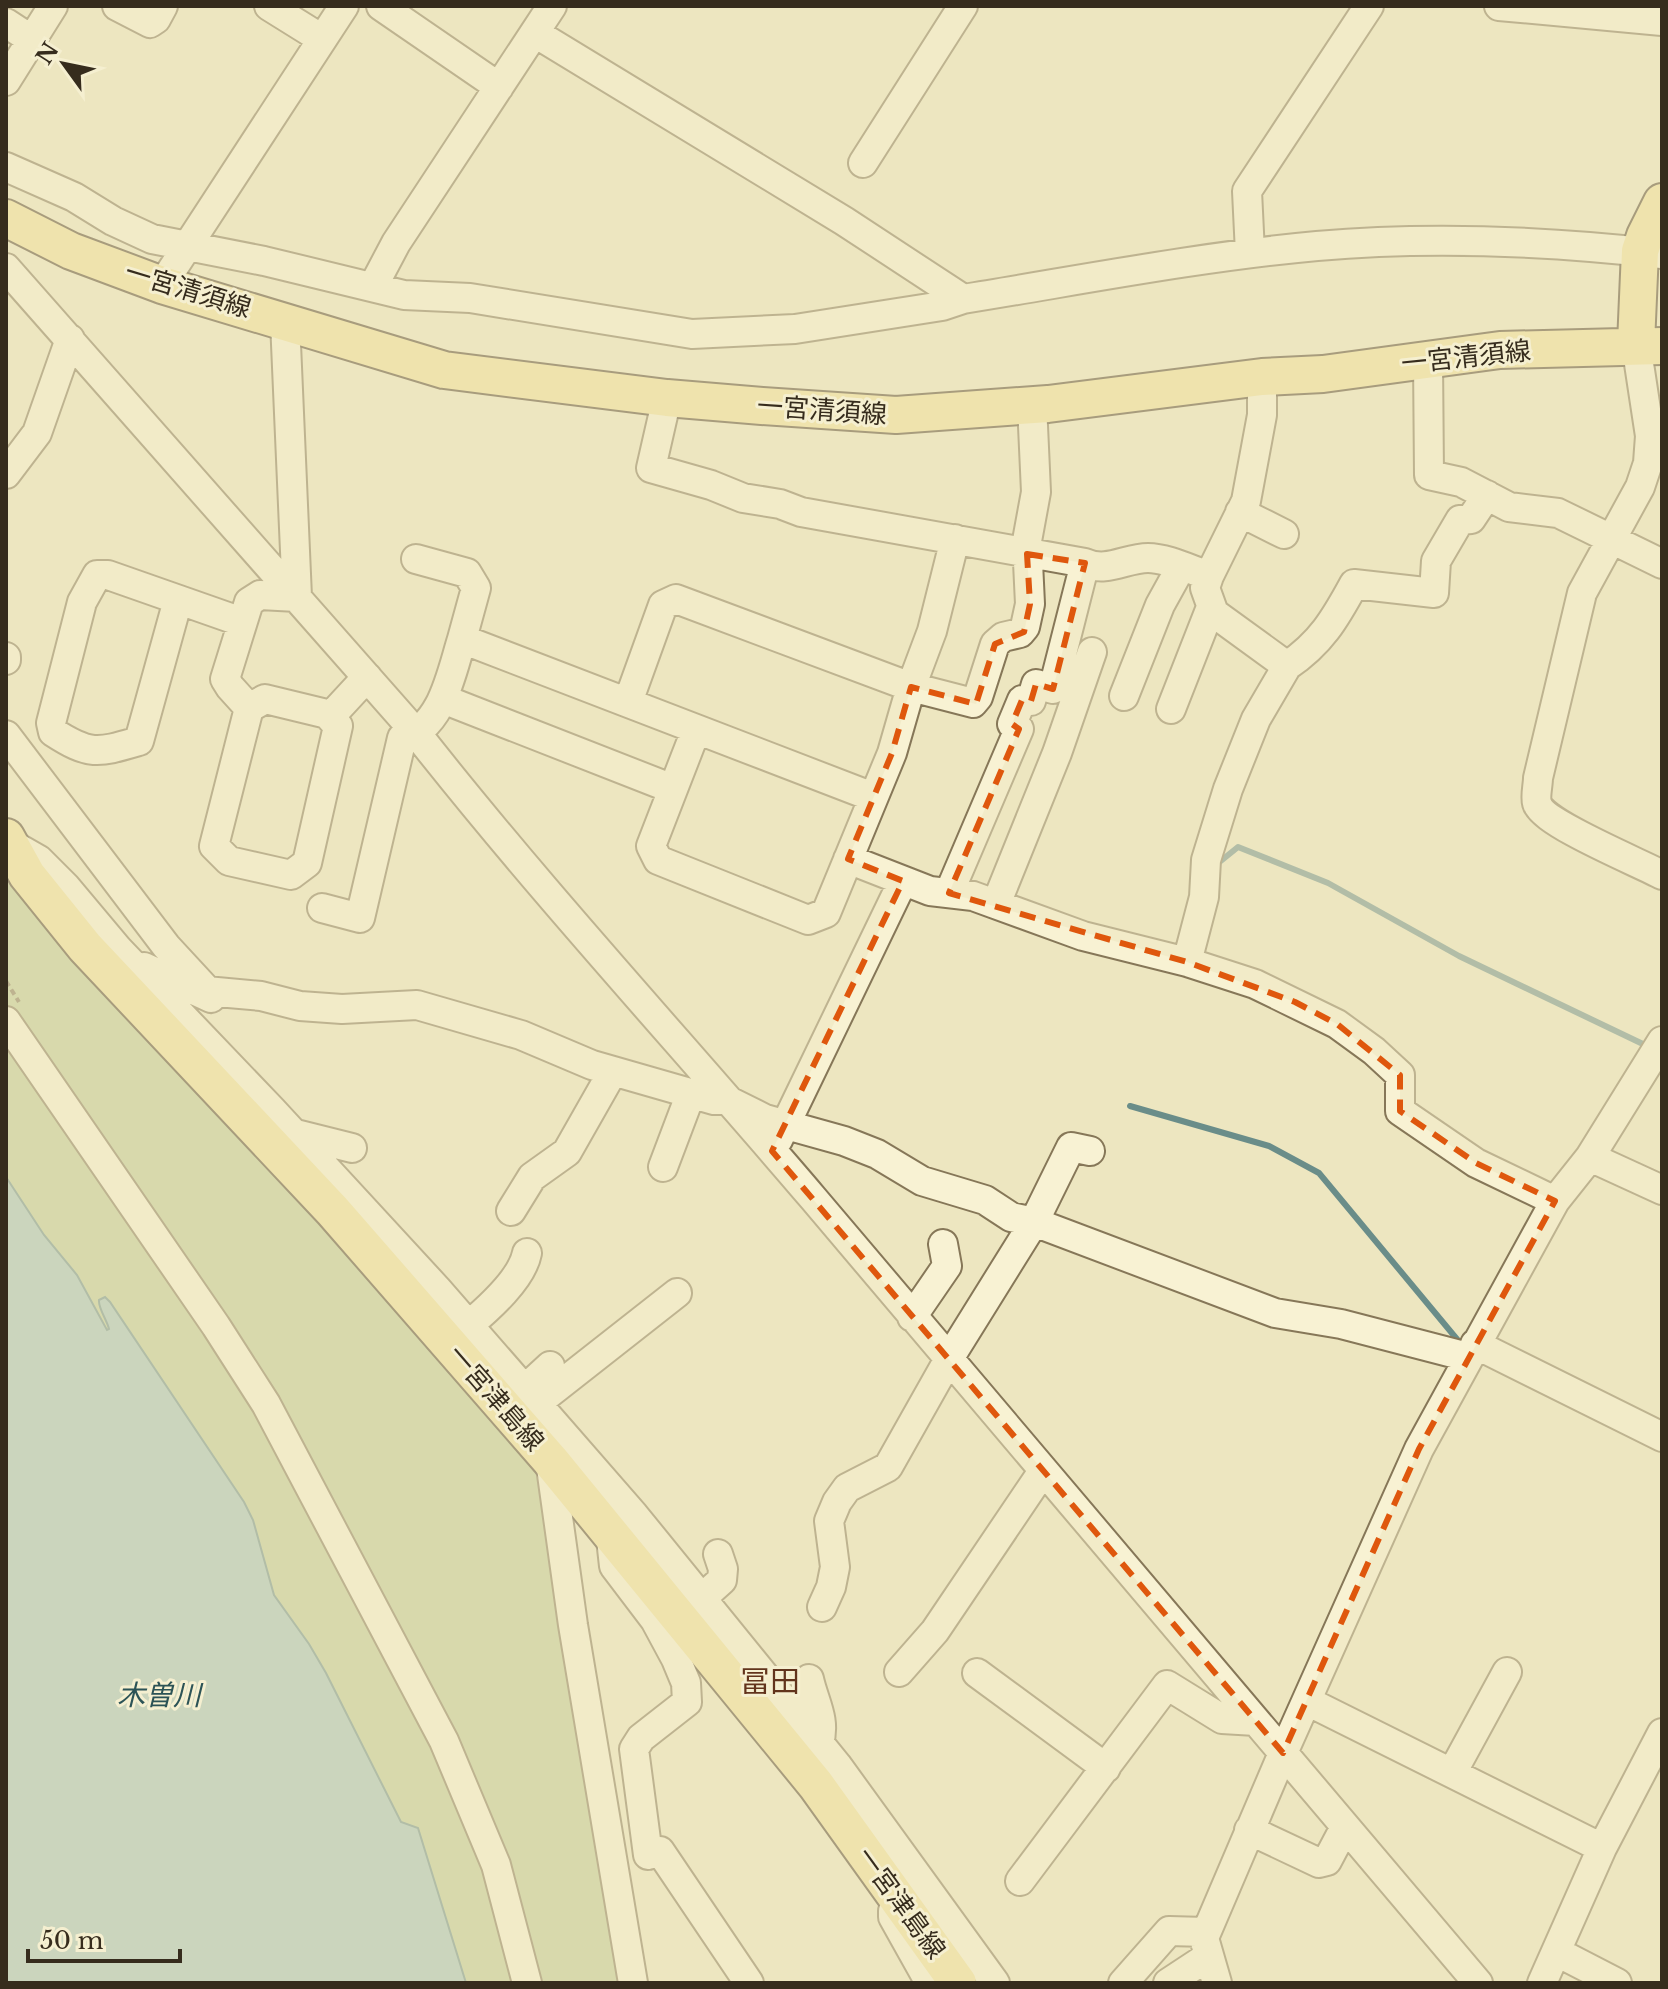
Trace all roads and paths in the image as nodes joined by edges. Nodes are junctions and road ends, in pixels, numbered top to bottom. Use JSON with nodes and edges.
{"nodes":[{"id":1,"x":53,"y":6,"type":"edge"},
{"id":2,"x":117,"y":6,"type":"edge"},
{"id":3,"x":163,"y":6,"type":"edge"},
{"id":4,"x":269,"y":6,"type":"edge"},
{"id":5,"x":344,"y":6,"type":"edge"},
{"id":6,"x":381,"y":6,"type":"edge"},
{"id":7,"x":552,"y":6,"type":"edge"},
{"id":8,"x":963,"y":6,"type":"edge"},
{"id":9,"x":1369,"y":6,"type":"edge"},
{"id":10,"x":1499,"y":6,"type":"edge"},
{"id":11,"x":1662,"y":21,"type":"edge"},
{"id":12,"x":6,"y":23,"type":"edge"},
{"id":13,"x":535,"y":33,"type":"junction"},
{"id":14,"x":322,"y":39,"type":"junction"},
{"id":15,"x":32,"y":40,"type":"junction"},
{"id":16,"x":6,"y":81,"type":"edge"},
{"id":17,"x":499,"y":87,"type":"junction"},
{"id":18,"x":863,"y":163,"type":"dead end"},
{"id":19,"x":6,"y":167,"type":"edge"},
{"id":20,"x":1662,"y":202,"type":"edge"},
{"id":21,"x":6,"y":218,"type":"edge"},
{"id":22,"x":187,"y":246,"type":"junction"},
{"id":23,"x":1651,"y":252,"type":"edge"},
{"id":24,"x":1250,"y":253,"type":"junction"},
{"id":25,"x":6,"y":268,"type":"edge"},
{"id":26,"x":162,"y":285,"type":"junction"},
{"id":27,"x":376,"y":288,"type":"junction"},
{"id":28,"x":963,"y":299,"type":"junction"},
{"id":29,"x":285,"y":321,"type":"junction"},
{"id":30,"x":70,"y":339,"type":"junction"},
{"id":31,"x":1649,"y":345,"type":"edge"},
{"id":32,"x":1428,"y":360,"type":"junction"},
{"id":33,"x":1262,"y":377,"type":"junction"},
{"id":34,"x":667,"y":398,"type":"junction"},
{"id":35,"x":1032,"y":404,"type":"junction"},
{"id":36,"x":6,"y":474,"type":"edge"},
{"id":37,"x":1487,"y":495,"type":"junction"},
{"id":38,"x":1240,"y":512,"type":"junction"},
{"id":39,"x":1284,"y":534,"type":"dead end"},
{"id":40,"x":955,"y":539,"type":"junction"},
{"id":41,"x":1609,"y":541,"type":"junction"},
{"id":42,"x":1027,"y":554,"type":"junction"},
{"id":43,"x":416,"y":559,"type":"dead end"},
{"id":44,"x":1085,"y":563,"type":"junction"},
{"id":45,"x":1662,"y":564,"type":"edge"},
{"id":46,"x":1181,"y":567,"type":"junction"},
{"id":47,"x":1209,"y":576,"type":"junction"},
{"id":48,"x":297,"y":597,"type":"junction"},
{"id":49,"x":178,"y":600,"type":"junction"},
{"id":50,"x":1211,"y":607,"type":"junction"},
{"id":51,"x":242,"y":622,"type":"junction"},
{"id":52,"x":462,"y":639,"type":"junction"},
{"id":53,"x":1092,"y":652,"type":"dead end"},
{"id":54,"x":1287,"y":666,"type":"junction"},
{"id":55,"x":367,"y":677,"type":"junction"},
{"id":56,"x":911,"y":687,"type":"junction"},
{"id":57,"x":1124,"y":696,"type":"dead end"},
{"id":58,"x":443,"y":699,"type":"junction"},
{"id":59,"x":628,"y":702,"type":"junction"},
{"id":60,"x":249,"y":708,"type":"junction"},
{"id":61,"x":1171,"y":709,"type":"dead end"},
{"id":62,"x":330,"y":717,"type":"junction"},
{"id":63,"x":696,"y":730,"type":"junction"},
{"id":64,"x":417,"y":734,"type":"junction"},
{"id":65,"x":6,"y":735,"type":"edge"},
{"id":66,"x":673,"y":789,"type":"junction"},
{"id":67,"x":873,"y":797,"type":"junction"},
{"id":68,"x":8,"y":841,"type":"edge"},
{"id":69,"x":848,"y":859,"type":"junction"},
{"id":70,"x":1662,"y":875,"type":"edge"},
{"id":71,"x":903,"y":881,"type":"junction"},
{"id":72,"x":949,"y":893,"type":"junction"},
{"id":73,"x":996,"y":904,"type":"junction"},
{"id":74,"x":322,"y":908,"type":"dead end"},
{"id":75,"x":1187,"y":962,"type":"junction"},
{"id":76,"x":135,"y":967,"type":"junction"},
{"id":77,"x":206,"y":991,"type":"junction"},
{"id":78,"x":6,"y":1021,"type":"edge"},
{"id":79,"x":1662,"y":1041,"type":"edge"},
{"id":80,"x":613,"y":1071,"type":"junction"},
{"id":81,"x":691,"y":1093,"type":"junction"},
{"id":82,"x":727,"y":1100,"type":"junction"},
{"id":83,"x":785,"y":1124,"type":"junction"},
{"id":84,"x":292,"y":1133,"type":"junction"},
{"id":85,"x":352,"y":1148,"type":"dead end"},
{"id":86,"x":772,"y":1151,"type":"junction"},
{"id":87,"x":1090,"y":1151,"type":"dead end"},
{"id":88,"x":1590,"y":1157,"type":"junction"},
{"id":89,"x":663,"y":1167,"type":"dead end"},
{"id":90,"x":1662,"y":1190,"type":"edge"},
{"id":91,"x":1555,"y":1201,"type":"junction"},
{"id":92,"x":511,"y":1211,"type":"dead end"},
{"id":93,"x":1034,"y":1222,"type":"junction"},
{"id":94,"x":943,"y":1244,"type":"dead end"},
{"id":95,"x":527,"y":1253,"type":"dead end"},
{"id":96,"x":677,"y":1293,"type":"dead end"},
{"id":97,"x":912,"y":1317,"type":"junction"},
{"id":98,"x":469,"y":1325,"type":"junction"},
{"id":99,"x":1472,"y":1351,"type":"junction"},
{"id":100,"x":950,"y":1357,"type":"junction"},
{"id":101,"x":550,"y":1366,"type":"dead end"},
{"id":102,"x":531,"y":1396,"type":"junction"},
{"id":103,"x":1662,"y":1437,"type":"edge"},
{"id":104,"x":550,"y":1460,"type":"junction"},
{"id":105,"x":1043,"y":1471,"type":"junction"},
{"id":106,"x":611,"y":1535,"type":"junction"},
{"id":107,"x":718,"y":1554,"type":"dead end"},
{"id":108,"x":702,"y":1598,"type":"junction"},
{"id":109,"x":822,"y":1607,"type":"dead end"},
{"id":110,"x":899,"y":1672,"type":"dead end"},
{"id":111,"x":1507,"y":1672,"type":"dead end"},
{"id":112,"x":977,"y":1673,"type":"dead end"},
{"id":113,"x":809,"y":1679,"type":"dead end"},
{"id":114,"x":1307,"y":1701,"type":"junction"},
{"id":115,"x":1256,"y":1721,"type":"junction"},
{"id":116,"x":1662,"y":1733,"type":"edge"},
{"id":117,"x":819,"y":1743,"type":"junction"},
{"id":118,"x":1283,"y":1753,"type":"junction"},
{"id":119,"x":1106,"y":1768,"type":"junction"},
{"id":120,"x":1452,"y":1773,"type":"junction"},
{"id":121,"x":1345,"y":1827,"type":"junction"},
{"id":122,"x":1249,"y":1830,"type":"junction"},
{"id":123,"x":1602,"y":1848,"type":"junction"},
{"id":124,"x":1020,"y":1881,"type":"dead end"},
{"id":125,"x":892,"y":1890,"type":"junction"},
{"id":126,"x":1208,"y":1944,"type":"junction"},
{"id":127,"x":1557,"y":1952,"type":"junction"},
{"id":128,"x":527,"y":1983,"type":"edge"},
{"id":129,"x":633,"y":1983,"type":"edge"},
{"id":130,"x":749,"y":1983,"type":"edge"},
{"id":131,"x":930,"y":1983,"type":"edge"},
{"id":132,"x":958,"y":1983,"type":"edge"},
{"id":133,"x":995,"y":1983,"type":"edge"},
{"id":134,"x":1123,"y":1983,"type":"edge"},
{"id":135,"x":1168,"y":1983,"type":"edge"},
{"id":136,"x":1217,"y":1983,"type":"edge"},
{"id":137,"x":1478,"y":1983,"type":"edge"},
{"id":138,"x":1542,"y":1983,"type":"edge"},
{"id":139,"x":1617,"y":1983,"type":"edge"}],
"edges":[{"from":1,"to":15,"type":"street"},
{"from":2,"to":3,"type":"street"},
{"from":4,"to":14,"type":"street"},
{"from":5,"to":14,"type":"street"},
{"from":6,"to":17,"type":"street"},
{"from":7,"to":13,"type":"street"},
{"from":8,"to":18,"type":"street"},
{"from":9,"to":24,"type":"street"},
{"from":10,"to":11,"type":"street"},
{"from":12,"to":15,"type":"street"},
{"from":13,"to":17,"type":"street"},
{"from":13,"to":28,"type":"street"},
{"from":14,"to":22,"type":"street"},
{"from":15,"to":16,"type":"street"},
{"from":17,"to":27,"type":"street"},
{"from":19,"to":22,"type":"street"},
{"from":20,"to":23,"type":"main road"},
{"from":21,"to":26,"type":"main road","name":"一宮清須線"},
{"from":22,"to":26,"type":"street"},
{"from":22,"to":27,"type":"street"},
{"from":23,"to":24,"type":"street"},
{"from":23,"to":31,"type":"main road"},
{"from":24,"to":28,"type":"street"},
{"from":25,"to":30,"type":"street"},
{"from":26,"to":29,"type":"main road","name":"一宮清須線"},
{"from":27,"to":28,"type":"street"},
{"from":29,"to":34,"type":"main road","name":"一宮清須線"},
{"from":29,"to":48,"type":"street"},
{"from":30,"to":36,"type":"street"},
{"from":30,"to":48,"type":"street"},
{"from":31,"to":32,"type":"main road","name":"一宮清須線"},
{"from":31,"to":41,"type":"street"},
{"from":32,"to":33,"type":"main road","name":"一宮清須線"},
{"from":32,"to":37,"type":"street"},
{"from":33,"to":35,"type":"main road","name":"一宮清須線"},
{"from":33,"to":38,"type":"street"},
{"from":34,"to":35,"type":"main road","name":"一宮清須線"},
{"from":34,"to":40,"type":"street"},
{"from":35,"to":42,"type":"street"},
{"from":37,"to":41,"type":"street"},
{"from":37,"to":54,"type":"street"},
{"from":38,"to":39,"type":"street"},
{"from":38,"to":47,"type":"street"},
{"from":40,"to":42,"type":"street"},
{"from":40,"to":56,"type":"street"},
{"from":41,"to":45,"type":"street"},
{"from":41,"to":70,"type":"street"},
{"from":42,"to":44,"type":"street"},
{"from":42,"to":56,"type":"street"},
{"from":43,"to":52,"type":"street"},
{"from":44,"to":46,"type":"street"},
{"from":44,"to":72,"type":"street"},
{"from":46,"to":47,"type":"street"},
{"from":46,"to":57,"type":"street"},
{"from":47,"to":50,"type":"street"},
{"from":48,"to":51,"type":"street"},
{"from":48,"to":55,"type":"street"},
{"from":49,"to":49,"type":"street"},
{"from":49,"to":51,"type":"street"},
{"from":50,"to":54,"type":"street"},
{"from":50,"to":61,"type":"street"},
{"from":51,"to":60,"type":"street"},
{"from":52,"to":58,"type":"street"},
{"from":52,"to":59,"type":"street"},
{"from":53,"to":73,"type":"street"},
{"from":54,"to":75,"type":"street"},
{"from":55,"to":62,"type":"street"},
{"from":55,"to":64,"type":"street"},
{"from":56,"to":59,"type":"street"},
{"from":56,"to":67,"type":"street"},
{"from":58,"to":64,"type":"street"},
{"from":58,"to":66,"type":"street"},
{"from":59,"to":63,"type":"street"},
{"from":60,"to":62,"type":"street"},
{"from":60,"to":62,"type":"street"},
{"from":63,"to":66,"type":"street"},
{"from":63,"to":67,"type":"street"},
{"from":64,"to":74,"type":"street"},
{"from":64,"to":82,"type":"street"},
{"from":65,"to":77,"type":"street"},
{"from":66,"to":69,"type":"street"},
{"from":67,"to":69,"type":"street"},
{"from":68,"to":76,"type":"street"},
{"from":68,"to":104,"type":"main road","name":"一宮津島線"},
{"from":69,"to":71,"type":"street"},
{"from":71,"to":72,"type":"street"},
{"from":71,"to":83,"type":"street"},
{"from":72,"to":73,"type":"street"},
{"from":73,"to":75,"type":"street"},
{"from":75,"to":91,"type":"street"},
{"from":76,"to":77,"type":"street"},
{"from":76,"to":84,"type":"street"},
{"from":77,"to":80,"type":"street"},
{"from":78,"to":128,"type":"street"},
{"from":79,"to":88,"type":"street"},
{"from":80,"to":81,"type":"street"},
{"from":80,"to":92,"type":"street"},
{"from":81,"to":82,"type":"street"},
{"from":81,"to":89,"type":"street"},
{"from":82,"to":83,"type":"street"},
{"from":82,"to":86,"type":"street"},
{"from":83,"to":86,"type":"street"},
{"from":83,"to":93,"type":"street"},
{"from":84,"to":85,"type":"street"},
{"from":84,"to":98,"type":"street"},
{"from":86,"to":97,"type":"street"},
{"from":87,"to":93,"type":"street"},
{"from":88,"to":90,"type":"street"},
{"from":88,"to":91,"type":"street"},
{"from":91,"to":99,"type":"street"},
{"from":93,"to":99,"type":"street"},
{"from":93,"to":100,"type":"street"},
{"from":94,"to":97,"type":"street"},
{"from":95,"to":98,"type":"street"},
{"from":96,"to":102,"type":"street"},
{"from":97,"to":100,"type":"street"},
{"from":98,"to":102,"type":"street"},
{"from":99,"to":103,"type":"street"},
{"from":99,"to":114,"type":"street"},
{"from":100,"to":105,"type":"street"},
{"from":100,"to":109,"type":"street"},
{"from":101,"to":102,"type":"street"},
{"from":102,"to":108,"type":"street"},
{"from":104,"to":106,"type":"main road","name":"一宮津島線"},
{"from":104,"to":129,"type":"street"},
{"from":105,"to":110,"type":"street"},
{"from":105,"to":115,"type":"street"},
{"from":106,"to":125,"type":"main road","name":"一宮津島線"},
{"from":106,"to":130,"type":"street"},
{"from":107,"to":108,"type":"street"},
{"from":108,"to":117,"type":"street"},
{"from":111,"to":120,"type":"street"},
{"from":112,"to":119,"type":"street"},
{"from":113,"to":117,"type":"street"},
{"from":114,"to":118,"type":"street"},
{"from":114,"to":120,"type":"street"},
{"from":115,"to":118,"type":"street"},
{"from":115,"to":119,"type":"street"},
{"from":116,"to":123,"type":"street"},
{"from":117,"to":133,"type":"street"},
{"from":118,"to":121,"type":"street"},
{"from":118,"to":122,"type":"street"},
{"from":119,"to":124,"type":"street"},
{"from":120,"to":123,"type":"street"},
{"from":121,"to":122,"type":"street"},
{"from":121,"to":137,"type":"street"},
{"from":122,"to":126,"type":"street"},
{"from":123,"to":127,"type":"street"},
{"from":125,"to":131,"type":"street"},
{"from":125,"to":132,"type":"main road","name":"一宮津島線"},
{"from":126,"to":134,"type":"street"},
{"from":126,"to":135,"type":"street"},
{"from":126,"to":136,"type":"street"},
{"from":127,"to":138,"type":"street"},
{"from":127,"to":139,"type":"street"}]}
